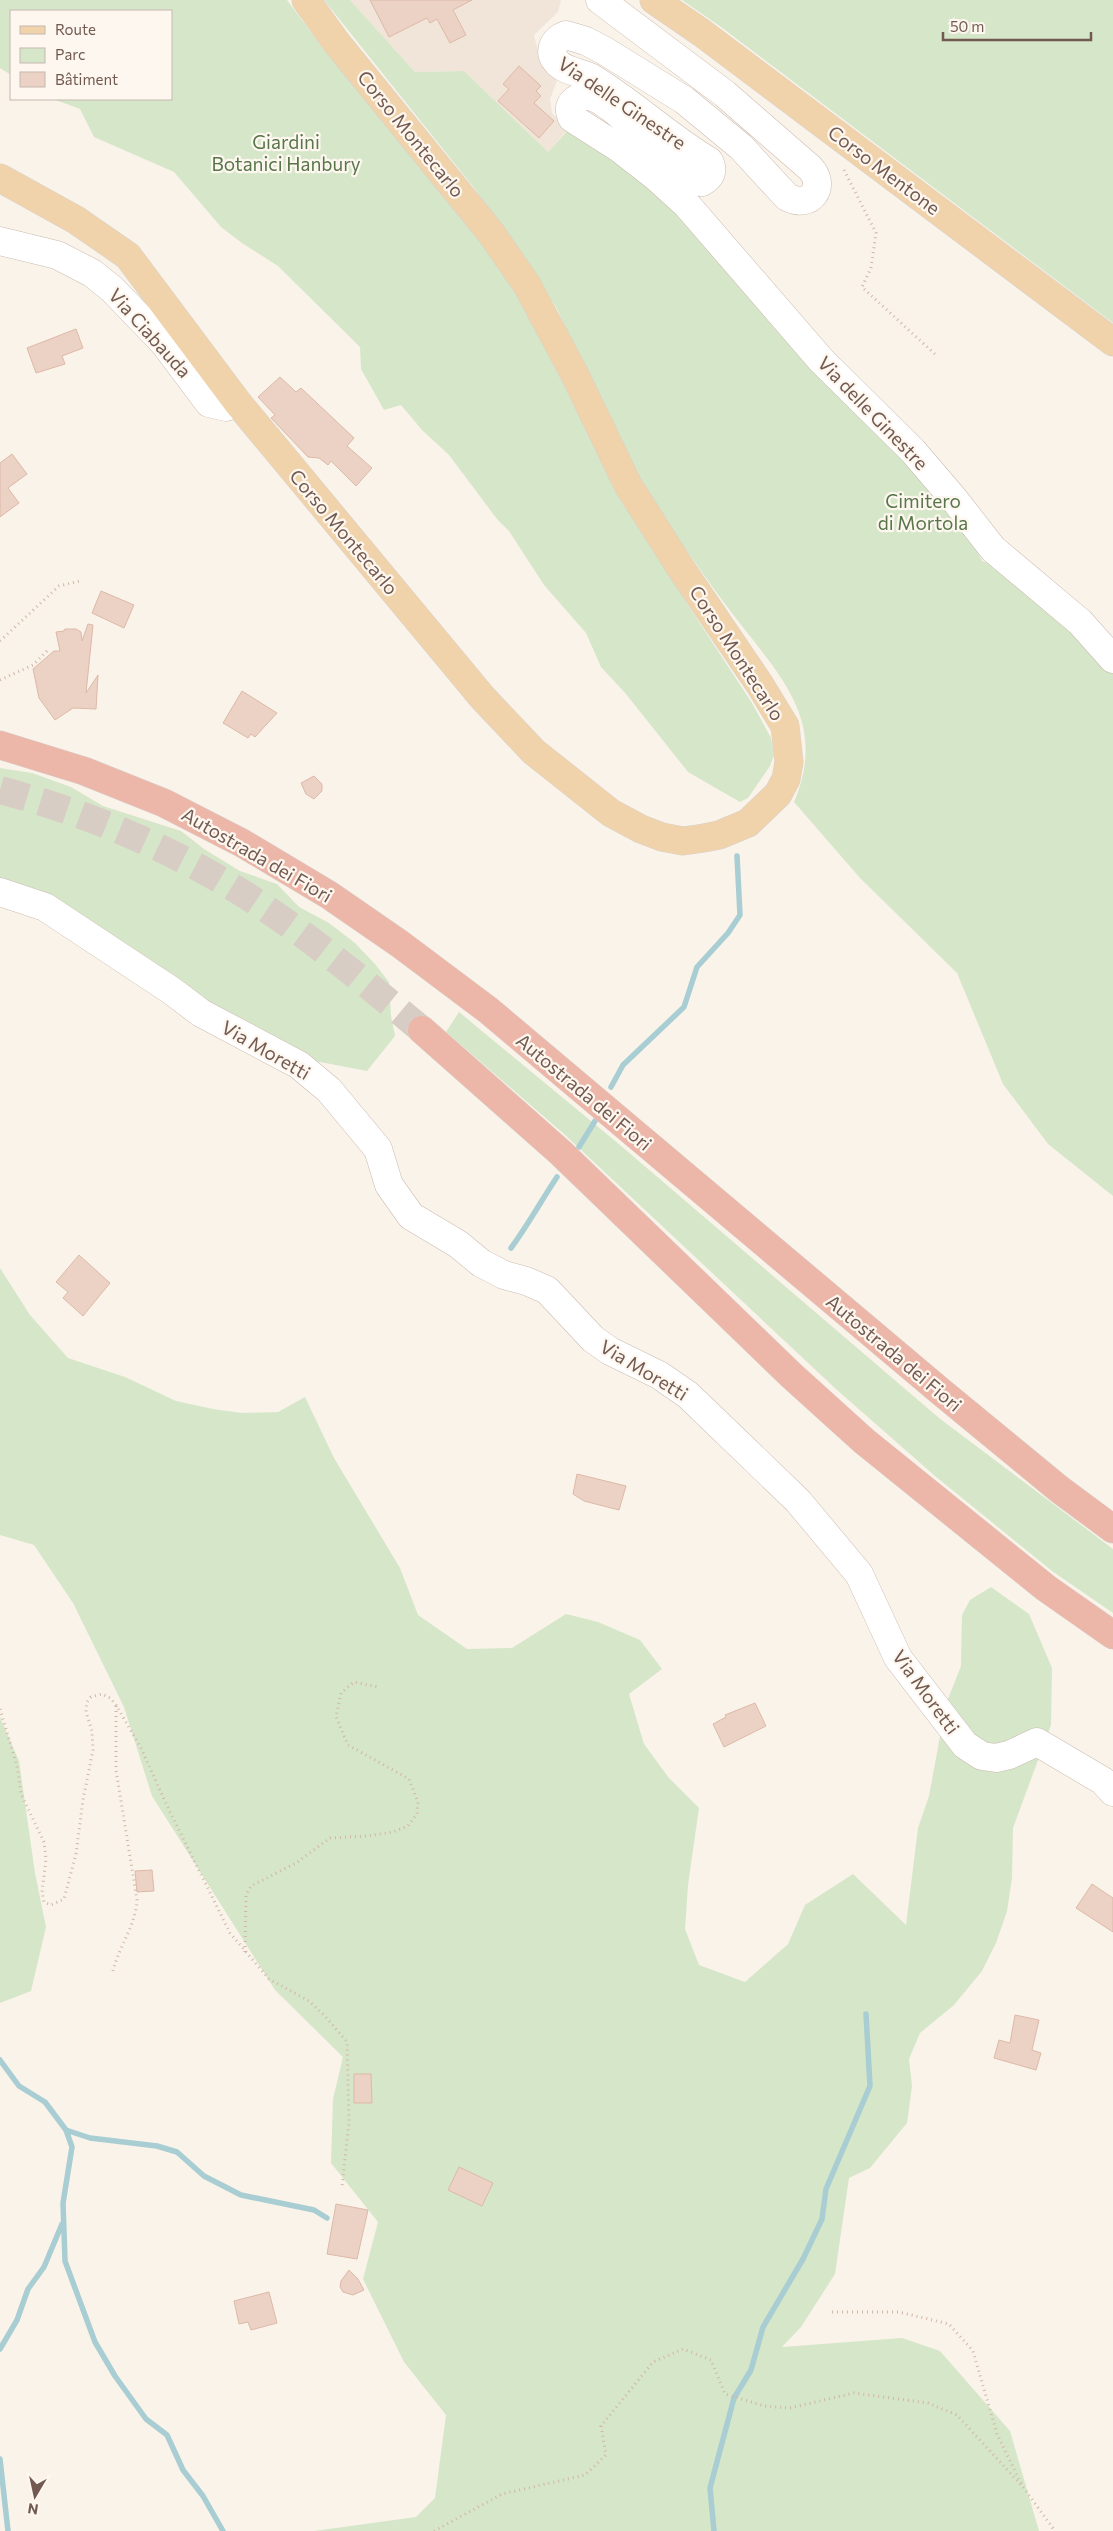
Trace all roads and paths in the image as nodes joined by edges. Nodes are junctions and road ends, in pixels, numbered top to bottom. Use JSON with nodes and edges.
{"nodes":[{"id":1,"x":306,"y":0,"type":"edge"},
{"id":2,"x":600,"y":0,"type":"edge"},
{"id":3,"x":654,"y":0,"type":"edge"},
{"id":4,"x":847,"y":142,"type":"junction"},
{"id":5,"x":0,"y":178,"type":"edge"},
{"id":6,"x":0,"y":241,"type":"edge"},
{"id":7,"x":1113,"y":342,"type":"edge"},
{"id":8,"x":937,"y":356,"type":"dead end"},
{"id":9,"x":238,"y":403,"type":"junction"},
{"id":10,"x":80,"y":581,"type":"dead end"},
{"id":11,"x":0,"y":641,"type":"edge"},
{"id":12,"x":48,"y":650,"type":"dead end"},
{"id":13,"x":1113,"y":659,"type":"edge"},
{"id":14,"x":0,"y":680,"type":"edge"},
{"id":15,"x":0,"y":745,"type":"edge"},
{"id":16,"x":0,"y":892,"type":"edge"},
{"id":17,"x":422,"y":1030,"type":"tunnel mouth"},
{"id":18,"x":1113,"y":1529,"type":"edge"},
{"id":19,"x":1113,"y":1634,"type":"edge"},
{"id":20,"x":378,"y":1687,"type":"dead end"},
{"id":21,"x":116,"y":1706,"type":"junction"},
{"id":22,"x":0,"y":1709,"type":"edge"},
{"id":23,"x":1113,"y":1792,"type":"edge"},
{"id":24,"x":245,"y":1952,"type":"junction"},
{"id":25,"x":113,"y":1970,"type":"dead end"},
{"id":26,"x":342,"y":2187,"type":"dead end"},
{"id":27,"x":832,"y":2312,"type":"dead end"},
{"id":28,"x":1023,"y":2487,"type":"junction"},
{"id":29,"x":434,"y":2531,"type":"edge"},
{"id":30,"x":1055,"y":2531,"type":"edge"}],
"edges":[{"from":1,"to":9,"type":"main road","name":"Corso Montecarlo"},
{"from":2,"to":13,"type":"street","name":"Via delle Ginestre"},
{"from":3,"to":4,"type":"main road","name":"Corso Mentone"},
{"from":4,"to":7,"type":"main road","name":"Corso Mentone"},
{"from":4,"to":8,"type":"path"},
{"from":5,"to":9,"type":"main road","name":"Corso Montecarlo"},
{"from":6,"to":9,"type":"street","name":"Via Ciabauda"},
{"from":10,"to":11,"type":"path"},
{"from":12,"to":14,"type":"path"},
{"from":15,"to":18,"type":"highway","name":"Autostrada dei Fiori"},
{"from":16,"to":23,"type":"street","name":"Via Moretti"},
{"from":17,"to":19,"type":"highway"},
{"from":20,"to":24,"type":"path"},
{"from":21,"to":22,"type":"path"},
{"from":21,"to":24,"type":"path"},
{"from":21,"to":25,"type":"path"},
{"from":24,"to":26,"type":"path"},
{"from":27,"to":28,"type":"path"},
{"from":28,"to":29,"type":"path"},
{"from":28,"to":30,"type":"path"}]}
